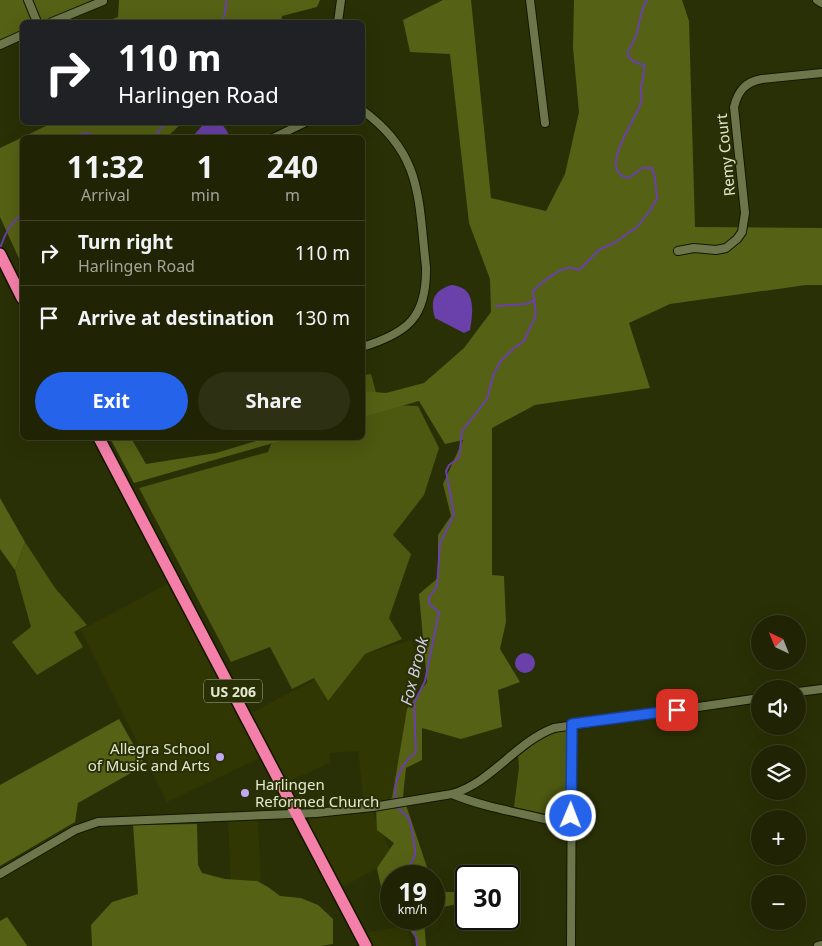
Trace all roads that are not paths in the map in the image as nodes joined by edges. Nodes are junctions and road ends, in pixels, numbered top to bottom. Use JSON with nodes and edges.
{"nodes":[{"id":1,"x":28,"y":0,"type":"edge"},
{"id":2,"x":341,"y":0,"type":"edge"},
{"id":3,"x":530,"y":0,"type":"edge"},
{"id":4,"x":817,"y":0,"type":"edge"},
{"id":5,"x":103,"y":1,"type":"edge"},
{"id":6,"x":822,"y":3,"type":"edge"},
{"id":7,"x":36,"y":20,"type":"edge"},
{"id":8,"x":57,"y":20,"type":"edge"},
{"id":9,"x":338,"y":20,"type":"edge"},
{"id":10,"x":20,"y":36,"type":"edge"},
{"id":11,"x":0,"y":45,"type":"edge"},
{"id":12,"x":822,"y":72,"type":"edge"},
{"id":13,"x":365,"y":112,"type":"edge"},
{"id":14,"x":545,"y":123,"type":"dead end"},
{"id":15,"x":300,"y":125,"type":"edge"},
{"id":16,"x":279,"y":135,"type":"edge"},
{"id":17,"x":678,"y":250,"type":"dead end"},
{"id":18,"x":3,"y":260,"type":"edge"},
{"id":19,"x":20,"y":294,"type":"edge"},
{"id":20,"x":365,"y":346,"type":"edge"},
{"id":21,"x":100,"y":440,"type":"edge"},
{"id":22,"x":822,"y":689,"type":"edge"},
{"id":23,"x":806,"y":691,"type":"edge"},
{"id":24,"x":751,"y":699,"type":"edge"},
{"id":25,"x":572,"y":724,"type":"junction"},
{"id":26,"x":452,"y":794,"type":"junction"},
{"id":27,"x":297,"y":814,"type":"junction"},
{"id":28,"x":571,"y":826,"type":"junction"},
{"id":29,"x":0,"y":874,"type":"edge"},
{"id":30,"x":822,"y":945,"type":"edge"},
{"id":31,"x":366,"y":946,"type":"edge"},
{"id":32,"x":571,"y":946,"type":"edge"},
{"id":33,"x":818,"y":946,"type":"edge"}],
"edges":[{"from":1,"to":7,"type":"street"},
{"from":2,"to":9,"type":"street"},
{"from":3,"to":14,"type":"street"},
{"from":4,"to":6,"type":"street"},
{"from":5,"to":8,"type":"street"},
{"from":10,"to":11,"type":"street"},
{"from":12,"to":17,"type":"street","name":"Remy Court"},
{"from":13,"to":20,"type":"street"},
{"from":15,"to":16,"type":"street"},
{"from":18,"to":19,"type":"highway"},
{"from":21,"to":27,"type":"highway","number":"US 206"},
{"from":22,"to":23,"type":"street"},
{"from":24,"to":25,"type":"street"},
{"from":25,"to":26,"type":"street"},
{"from":25,"to":28,"type":"street"},
{"from":26,"to":27,"type":"street"},
{"from":26,"to":28,"type":"street"},
{"from":27,"to":29,"type":"street"},
{"from":27,"to":31,"type":"highway","number":"US 206"},
{"from":28,"to":32,"type":"street"},
{"from":30,"to":33,"type":"street"}]}
